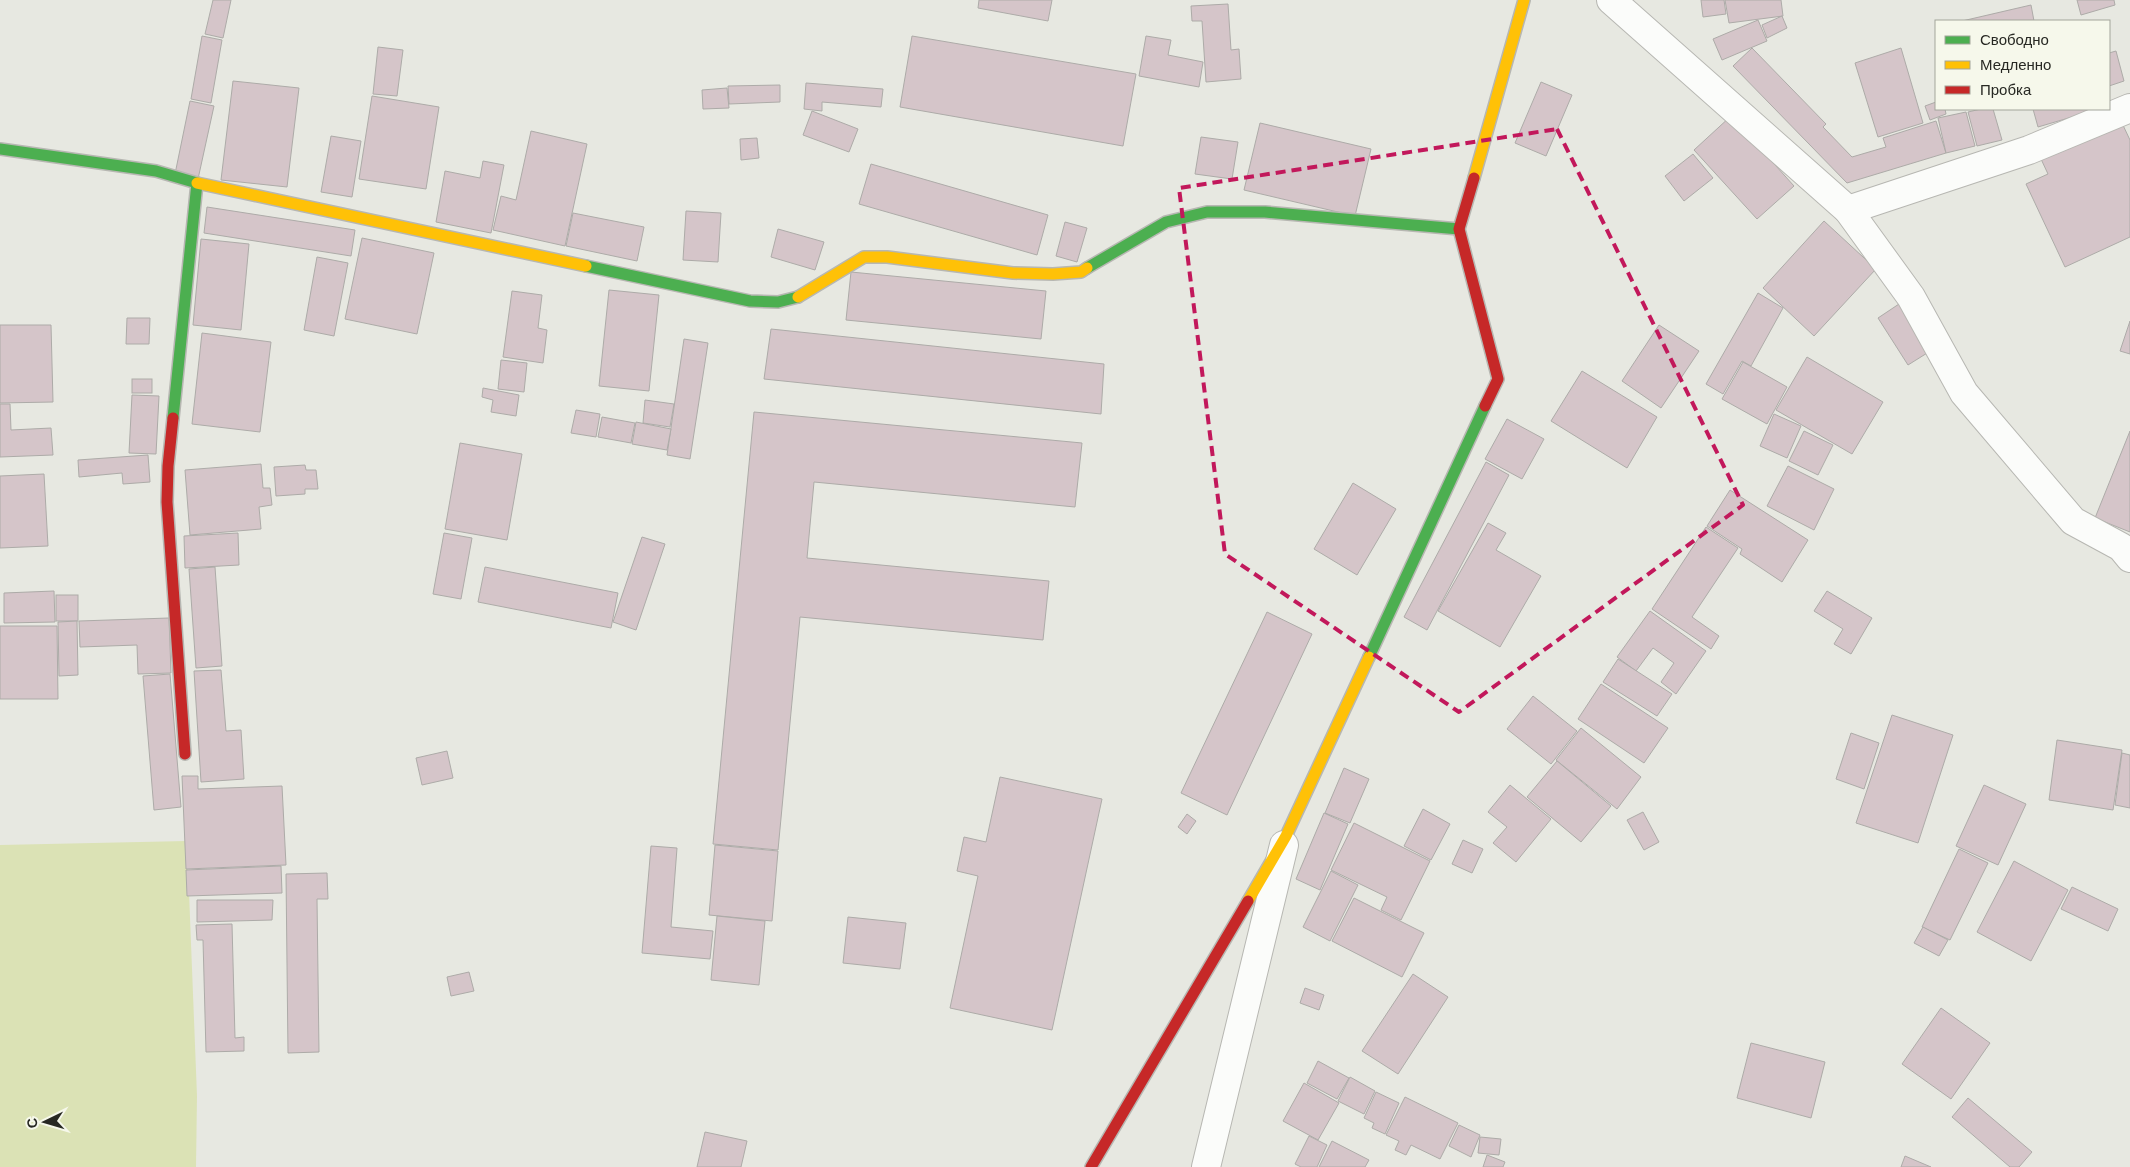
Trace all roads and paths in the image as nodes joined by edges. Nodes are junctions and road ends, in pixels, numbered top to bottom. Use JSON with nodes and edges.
{"nodes":[{"id":1,"x":1524,"y":0,"type":"edge"},
{"id":2,"x":1611,"y":0,"type":"edge"},
{"id":3,"x":2130,"y":108,"type":"edge"},
{"id":4,"x":0,"y":149,"type":"edge"},
{"id":5,"x":197,"y":183,"type":"junction"},
{"id":6,"x":1848,"y":210,"type":"junction"},
{"id":7,"x":1459,"y":229,"type":"junction"},
{"id":8,"x":2130,"y":558,"type":"edge"},
{"id":9,"x":185,"y":754,"type":"dead end"},
{"id":10,"x":1286,"y":836,"type":"junction"},
{"id":11,"x":1091,"y":1167,"type":"edge"},
{"id":12,"x":1206,"y":1167,"type":"edge"}],
"edges":[{"from":1,"to":7,"type":"street"},
{"from":2,"to":6,"type":"street"},
{"from":3,"to":6,"type":"street"},
{"from":4,"to":5,"type":"street"},
{"from":5,"to":7,"type":"street"},
{"from":5,"to":9,"type":"street"},
{"from":6,"to":8,"type":"street"},
{"from":7,"to":10,"type":"street"},
{"from":10,"to":11,"type":"street"},
{"from":10,"to":12,"type":"street"}]}
